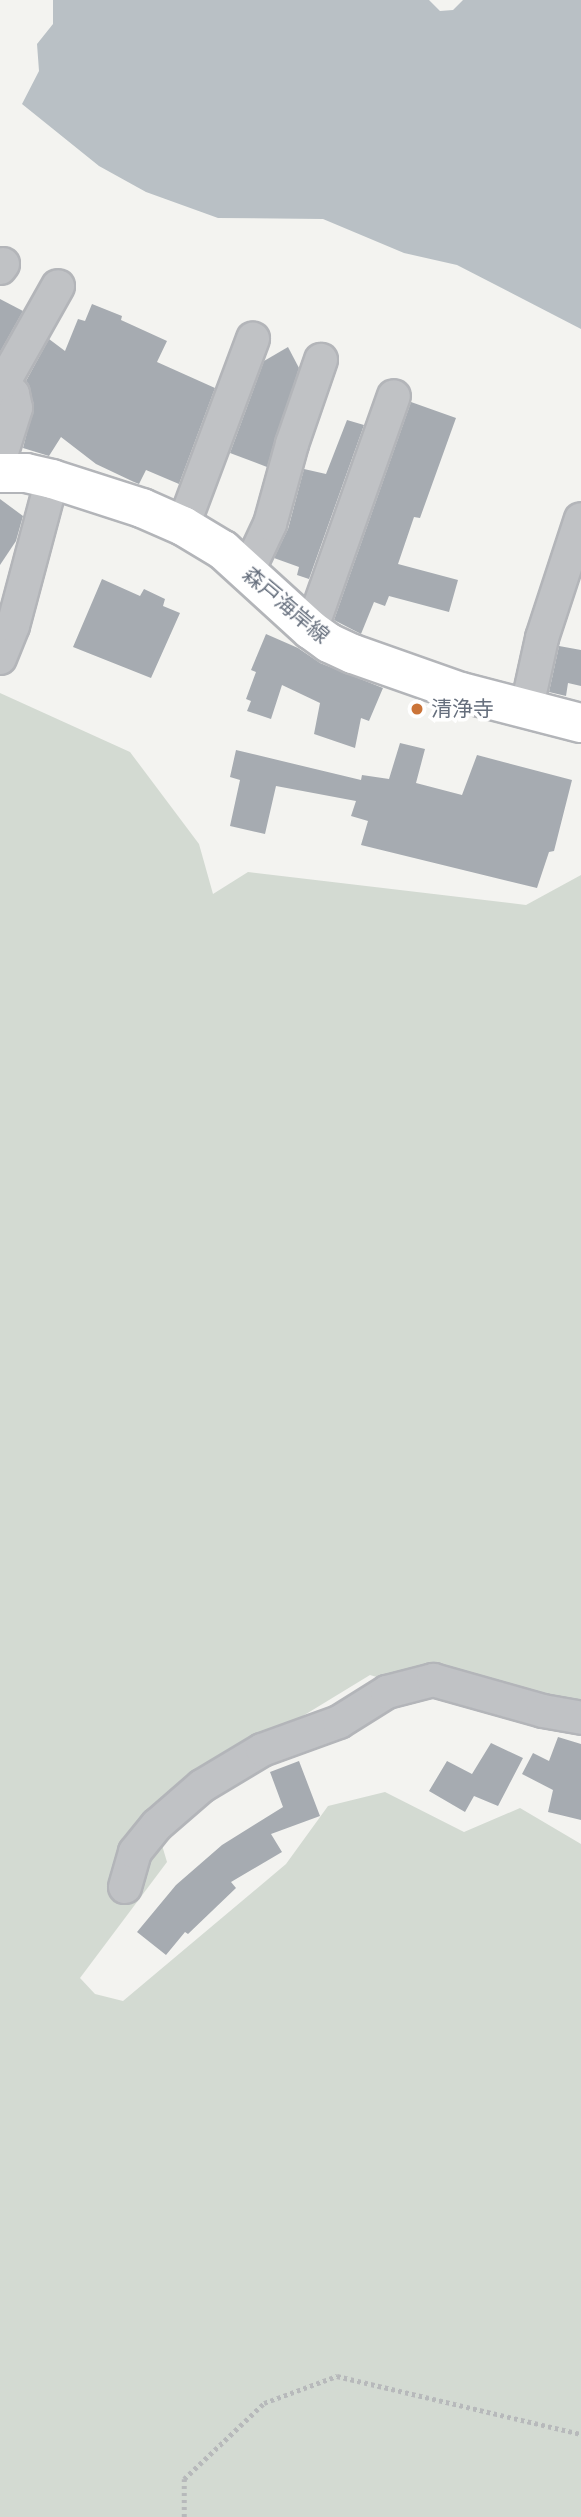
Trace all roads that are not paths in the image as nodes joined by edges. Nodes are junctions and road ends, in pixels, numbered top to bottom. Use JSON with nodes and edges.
{"nodes":[{"id":1,"x":58,"y":286,"type":"dead end"},
{"id":2,"x":253,"y":339,"type":"dead end"},
{"id":3,"x":321,"y":360,"type":"dead end"},
{"id":4,"x":2,"y":381,"type":"edge"},
{"id":5,"x":394,"y":396,"type":"dead end"},
{"id":6,"x":0,"y":458,"type":"edge"},
{"id":7,"x":0,"y":473,"type":"edge"},
{"id":8,"x":52,"y":479,"type":"junction"},
{"id":9,"x":581,"y":519,"type":"edge"},
{"id":10,"x":183,"y":526,"type":"junction"},
{"id":11,"x":247,"y":573,"type":"junction"},
{"id":12,"x":311,"y":630,"type":"junction"},
{"id":13,"x":0,"y":658,"type":"edge"},
{"id":14,"x":526,"y":711,"type":"junction"},
{"id":15,"x":581,"y":723,"type":"edge"},
{"id":16,"x":581,"y":1718,"type":"edge"},
{"id":17,"x":125,"y":1887,"type":"dead end"}],
"edges":[{"from":1,"to":4,"type":"lane"},
{"from":2,"to":10,"type":"lane"},
{"from":3,"to":11,"type":"lane"},
{"from":4,"to":6,"type":"lane"},
{"from":5,"to":12,"type":"lane"},
{"from":7,"to":8,"type":"main road","name":"森戸海岸線"},
{"from":8,"to":10,"type":"main road","name":"森戸海岸線"},
{"from":8,"to":13,"type":"lane"},
{"from":9,"to":14,"type":"lane"},
{"from":10,"to":11,"type":"main road","name":"森戸海岸線"},
{"from":11,"to":12,"type":"main road","name":"森戸海岸線"},
{"from":12,"to":14,"type":"main road","name":"森戸海岸線"},
{"from":14,"to":15,"type":"main road","name":"森戸海岸線"},
{"from":16,"to":17,"type":"lane"}]}
